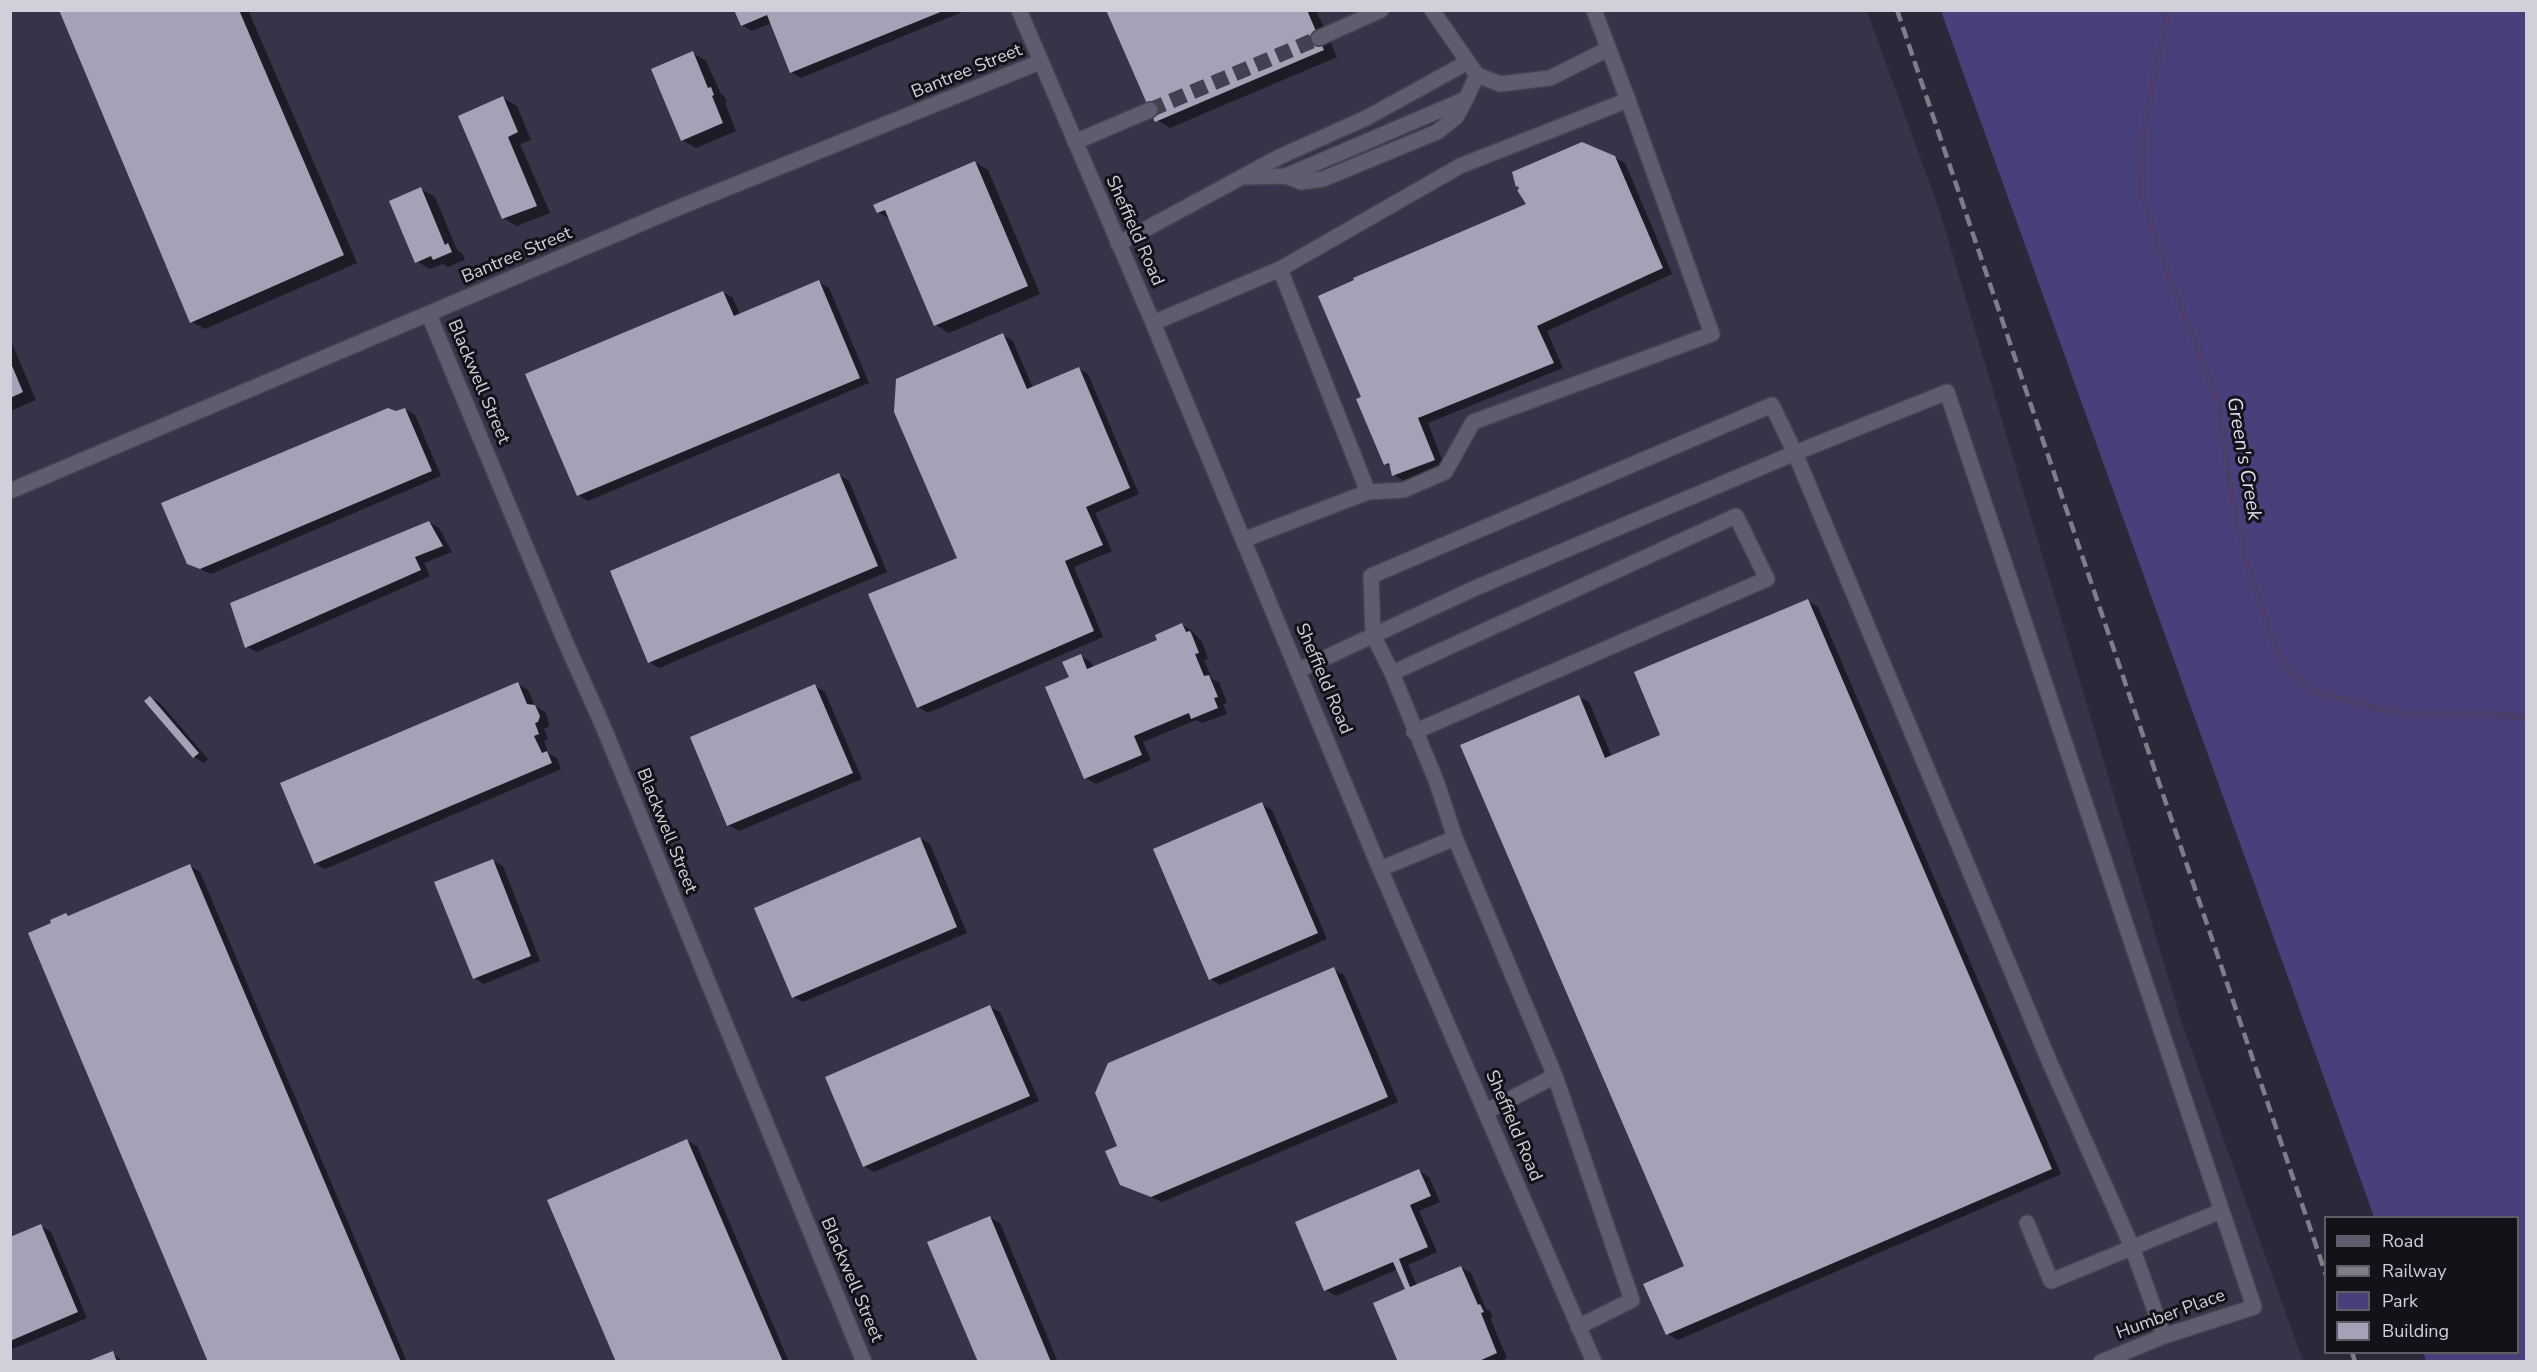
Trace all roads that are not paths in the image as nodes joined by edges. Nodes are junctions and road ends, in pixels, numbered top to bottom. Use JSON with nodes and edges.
{"nodes":[{"id":1,"x":1019,"y":10,"type":"edge"},
{"id":2,"x":1381,"y":10,"type":"edge"},
{"id":3,"x":1432,"y":10,"type":"edge"},
{"id":4,"x":1594,"y":10,"type":"edge"},
{"id":5,"x":1319,"y":38,"type":"tunnel mouth"},
{"id":6,"x":1608,"y":49,"type":"junction"},
{"id":7,"x":1040,"y":62,"type":"junction"},
{"id":8,"x":1473,"y":68,"type":"junction"},
{"id":9,"x":1628,"y":100,"type":"junction"},
{"id":10,"x":1150,"y":110,"type":"tunnel mouth"},
{"id":11,"x":1075,"y":142,"type":"junction"},
{"id":12,"x":1240,"y":177,"type":"junction"},
{"id":13,"x":1118,"y":244,"type":"junction"},
{"id":14,"x":1280,"y":269,"type":"junction"},
{"id":15,"x":429,"y":315,"type":"junction"},
{"id":16,"x":1153,"y":323,"type":"junction"},
{"id":17,"x":1795,"y":453,"type":"junction"},
{"id":18,"x":10,"y":491,"type":"edge"},
{"id":19,"x":1368,"y":492,"type":"junction"},
{"id":20,"x":1243,"y":540,"type":"junction"},
{"id":21,"x":1373,"y":635,"type":"junction"},
{"id":22,"x":1299,"y":670,"type":"junction"},
{"id":23,"x":1392,"y":673,"type":"junction"},
{"id":24,"x":1414,"y":732,"type":"junction"},
{"id":25,"x":1455,"y":838,"type":"junction"},
{"id":26,"x":1380,"y":869,"type":"junction"},
{"id":27,"x":1555,"y":1076,"type":"junction"},
{"id":28,"x":1485,"y":1112,"type":"junction"},
{"id":29,"x":2222,"y":1211,"type":"junction"},
{"id":30,"x":2027,"y":1223,"type":"dead end"},
{"id":31,"x":2133,"y":1247,"type":"junction"},
{"id":32,"x":1578,"y":1327,"type":"junction"},
{"id":33,"x":2164,"y":1336,"type":"junction"},
{"id":34,"x":864,"y":1362,"type":"edge"},
{"id":35,"x":1594,"y":1362,"type":"edge"},
{"id":36,"x":2101,"y":1362,"type":"edge"}],
"edges":[{"from":1,"to":7,"type":"street","name":"Sheffield Road"},
{"from":2,"to":5,"type":"street"},
{"from":3,"to":8,"type":"street"},
{"from":4,"to":6,"type":"street"},
{"from":6,"to":8,"type":"street"},
{"from":6,"to":9,"type":"street"},
{"from":7,"to":11,"type":"street","name":"Sheffield Road"},
{"from":7,"to":15,"type":"street","name":"Bantree Street"},
{"from":8,"to":12,"type":"street"},
{"from":8,"to":12,"type":"street"},
{"from":9,"to":14,"type":"street"},
{"from":9,"to":19,"type":"street"},
{"from":10,"to":11,"type":"street"},
{"from":11,"to":13,"type":"street","name":"Sheffield Road"},
{"from":12,"to":13,"type":"street"},
{"from":13,"to":16,"type":"street","name":"Sheffield Road"},
{"from":14,"to":16,"type":"street"},
{"from":14,"to":19,"type":"street"},
{"from":15,"to":18,"type":"street","name":"Bantree Street"},
{"from":15,"to":34,"type":"street","name":"Blackwell Street"},
{"from":16,"to":20,"type":"street","name":"Sheffield Road"},
{"from":17,"to":21,"type":"street"},
{"from":17,"to":21,"type":"street"},
{"from":17,"to":29,"type":"street"},
{"from":17,"to":31,"type":"street"},
{"from":19,"to":20,"type":"street"},
{"from":20,"to":22,"type":"street","name":"Sheffield Road"},
{"from":21,"to":22,"type":"street"},
{"from":21,"to":23,"type":"street"},
{"from":22,"to":26,"type":"street","name":"Sheffield Road"},
{"from":23,"to":24,"type":"street"},
{"from":23,"to":24,"type":"street"},
{"from":24,"to":25,"type":"street"},
{"from":25,"to":26,"type":"street"},
{"from":25,"to":27,"type":"street"},
{"from":26,"to":28,"type":"street","name":"Sheffield Road"},
{"from":27,"to":28,"type":"street"},
{"from":27,"to":32,"type":"street"},
{"from":28,"to":32,"type":"street","name":"Sheffield Road"},
{"from":29,"to":31,"type":"street"},
{"from":29,"to":33,"type":"street","name":"Humber Place"},
{"from":30,"to":31,"type":"street"},
{"from":31,"to":33,"type":"street"},
{"from":32,"to":35,"type":"street","name":"Sheffield Road"},
{"from":33,"to":36,"type":"street","name":"Humber Place"}]}
